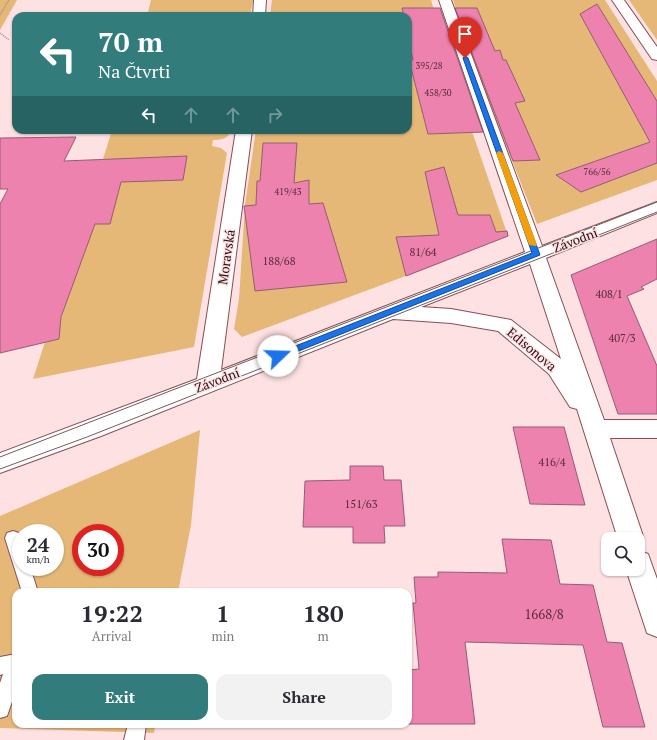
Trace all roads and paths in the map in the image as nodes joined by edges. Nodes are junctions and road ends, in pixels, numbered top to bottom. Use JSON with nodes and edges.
{"nodes":[{"id":1,"x":9,"y":0,"type":"edge"},
{"id":2,"x":260,"y":0,"type":"edge"},
{"id":3,"x":444,"y":0,"type":"edge"},
{"id":4,"x":618,"y":0,"type":"edge"},
{"id":5,"x":259,"y":12,"type":"edge"},
{"id":6,"x":0,"y":16,"type":"edge"},
{"id":7,"x":0,"y":34,"type":"edge"},
{"id":8,"x":9,"y":40,"type":"dead end"},
{"id":9,"x":657,"y":56,"type":"edge"},
{"id":10,"x":243,"y":134,"type":"edge"},
{"id":11,"x":657,"y":207,"type":"edge"},
{"id":12,"x":536,"y":255,"type":"junction"},
{"id":13,"x":389,"y":313,"type":"junction"},
{"id":14,"x":208,"y":383,"type":"junction"},
{"id":15,"x":596,"y":429,"type":"junction"},
{"id":16,"x":657,"y":429,"type":"edge"},
{"id":17,"x":0,"y":463,"type":"edge"},
{"id":18,"x":628,"y":532,"type":"edge"},
{"id":19,"x":25,"y":576,"type":"edge"},
{"id":20,"x":642,"y":576,"type":"edge"},
{"id":21,"x":29,"y":588,"type":"edge"},
{"id":22,"x":657,"y":623,"type":"edge"},
{"id":23,"x":12,"y":664,"type":"edge"},
{"id":24,"x":0,"y":666,"type":"edge"},
{"id":25,"x":12,"y":675,"type":"edge"},
{"id":26,"x":0,"y":709,"type":"edge"},
{"id":27,"x":136,"y":728,"type":"edge"},
{"id":28,"x":134,"y":740,"type":"edge"}],
"edges":[{"from":1,"to":6,"type":"path"},
{"from":2,"to":5,"type":"street"},
{"from":3,"to":12,"type":"street","name":"Edisonova"},
{"from":4,"to":9,"type":"street"},
{"from":7,"to":8,"type":"path"},
{"from":10,"to":14,"type":"street","name":"Moravská"},
{"from":11,"to":12,"type":"street","name":"Závodní"},
{"from":12,"to":13,"type":"street","name":"Závodní"},
{"from":12,"to":15,"type":"street","name":"Edisonova"},
{"from":13,"to":14,"type":"street","name":"Závodní"},
{"from":13,"to":15,"type":"street","name":"Edisonova"},
{"from":14,"to":17,"type":"street","name":"Závodní"},
{"from":15,"to":16,"type":"street"},
{"from":15,"to":18,"type":"street","name":"Edisonova"},
{"from":19,"to":21,"type":"lane"},
{"from":20,"to":22,"type":"street"},
{"from":23,"to":24,"type":"lane"},
{"from":25,"to":26,"type":"lane"},
{"from":27,"to":28,"type":"lane"}]}
